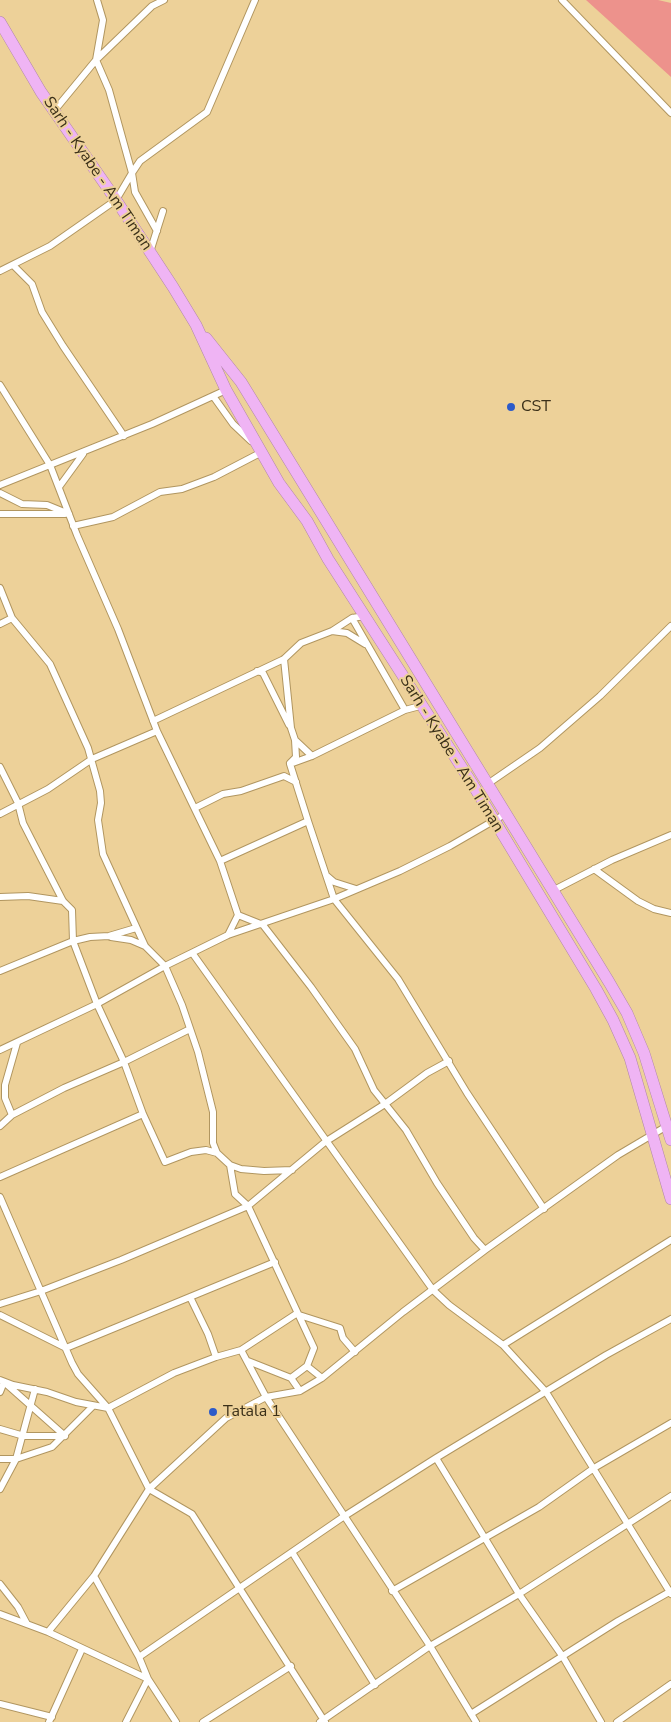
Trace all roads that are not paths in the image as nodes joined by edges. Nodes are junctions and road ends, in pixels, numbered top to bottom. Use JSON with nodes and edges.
{"nodes":[{"id":1,"x":97,"y":0,"type":"edge"},
{"id":2,"x":164,"y":0,"type":"edge"},
{"id":3,"x":255,"y":0,"type":"edge"},
{"id":4,"x":562,"y":0,"type":"edge"},
{"id":5,"x":0,"y":22,"type":"edge"},
{"id":6,"x":96,"y":60,"type":"junction"},
{"id":7,"x":54,"y":111,"type":"junction"},
{"id":8,"x":671,"y":113,"type":"edge"},
{"id":9,"x":132,"y":173,"type":"junction"},
{"id":10,"x":116,"y":200,"type":"junction"},
{"id":11,"x":163,"y":211,"type":"dead end"},
{"id":12,"x":157,"y":231,"type":"junction"},
{"id":13,"x":150,"y":252,"type":"junction"},
{"id":14,"x":13,"y":265,"type":"junction"},
{"id":15,"x":0,"y":271,"type":"edge"},
{"id":16,"x":196,"y":325,"type":"junction"},
{"id":17,"x":0,"y":385,"type":"edge"},
{"id":18,"x":226,"y":390,"type":"junction"},
{"id":19,"x":213,"y":396,"type":"junction"},
{"id":20,"x":124,"y":436,"type":"junction"},
{"id":21,"x":84,"y":452,"type":"junction"},
{"id":22,"x":263,"y":453,"type":"junction"},
{"id":23,"x":50,"y":465,"type":"junction"},
{"id":24,"x":0,"y":485,"type":"edge"},
{"id":25,"x":59,"y":487,"type":"junction"},
{"id":26,"x":0,"y":493,"type":"edge"},
{"id":27,"x":0,"y":514,"type":"edge"},
{"id":28,"x":69,"y":514,"type":"junction"},
{"id":29,"x":73,"y":526,"type":"junction"},
{"id":30,"x":0,"y":588,"type":"edge"},
{"id":31,"x":365,"y":616,"type":"junction"},
{"id":32,"x":12,"y":618,"type":"junction"},
{"id":33,"x":352,"y":618,"type":"junction"},
{"id":34,"x":0,"y":624,"type":"edge"},
{"id":35,"x":671,"y":626,"type":"edge"},
{"id":36,"x":332,"y":631,"type":"junction"},
{"id":37,"x":367,"y":645,"type":"junction"},
{"id":38,"x":284,"y":659,"type":"junction"},
{"id":39,"x":257,"y":671,"type":"junction"},
{"id":40,"x":420,"y":706,"type":"junction"},
{"id":41,"x":405,"y":710,"type":"junction"},
{"id":42,"x":153,"y":721,"type":"junction"},
{"id":43,"x":291,"y":728,"type":"junction"},
{"id":44,"x":157,"y":731,"type":"junction"},
{"id":45,"x":295,"y":740,"type":"junction"},
{"id":46,"x":312,"y":756,"type":"junction"},
{"id":47,"x":92,"y":759,"type":"junction"},
{"id":48,"x":290,"y":764,"type":"junction"},
{"id":49,"x":0,"y":766,"type":"edge"},
{"id":50,"x":296,"y":782,"type":"junction"},
{"id":51,"x":489,"y":783,"type":"junction"},
{"id":52,"x":18,"y":803,"type":"junction"},
{"id":53,"x":196,"y":808,"type":"junction"},
{"id":54,"x":507,"y":813,"type":"junction"},
{"id":55,"x":0,"y":814,"type":"edge"},
{"id":56,"x":308,"y":821,"type":"junction"},
{"id":57,"x":494,"y":821,"type":"junction"},
{"id":58,"x":671,"y":835,"type":"edge"},
{"id":59,"x":220,"y":861,"type":"junction"},
{"id":60,"x":594,"y":869,"type":"junction"},
{"id":61,"x":326,"y":876,"type":"junction"},
{"id":62,"x":356,"y":889,"type":"junction"},
{"id":63,"x":554,"y":890,"type":"junction"},
{"id":64,"x":0,"y":897,"type":"edge"},
{"id":65,"x":334,"y":899,"type":"junction"},
{"id":66,"x":63,"y":902,"type":"junction"},
{"id":67,"x":671,"y":913,"type":"edge"},
{"id":68,"x":238,"y":916,"type":"junction"},
{"id":69,"x":263,"y":925,"type":"junction"},
{"id":70,"x":136,"y":928,"type":"junction"},
{"id":71,"x":228,"y":935,"type":"junction"},
{"id":72,"x":109,"y":936,"type":"junction"},
{"id":73,"x":73,"y":941,"type":"junction"},
{"id":74,"x":145,"y":946,"type":"junction"},
{"id":75,"x":193,"y":954,"type":"junction"},
{"id":76,"x":165,"y":966,"type":"junction"},
{"id":77,"x":0,"y":971,"type":"edge"},
{"id":78,"x":97,"y":1004,"type":"junction"},
{"id":79,"x":190,"y":1029,"type":"junction"},
{"id":80,"x":17,"y":1043,"type":"junction"},
{"id":81,"x":0,"y":1050,"type":"edge"},
{"id":82,"x":449,"y":1060,"type":"junction"},
{"id":83,"x":124,"y":1062,"type":"junction"},
{"id":84,"x":385,"y":1104,"type":"junction"},
{"id":85,"x":142,"y":1114,"type":"junction"},
{"id":86,"x":12,"y":1115,"type":"junction"},
{"id":87,"x":669,"y":1125,"type":"edge"},
{"id":88,"x":0,"y":1126,"type":"edge"},
{"id":89,"x":651,"y":1134,"type":"junction"},
{"id":90,"x":671,"y":1140,"type":"edge"},
{"id":91,"x":325,"y":1142,"type":"junction"},
{"id":92,"x":213,"y":1143,"type":"junction"},
{"id":93,"x":206,"y":1150,"type":"junction"},
{"id":94,"x":218,"y":1153,"type":"junction"},
{"id":95,"x":230,"y":1165,"type":"junction"},
{"id":96,"x":292,"y":1170,"type":"junction"},
{"id":97,"x":0,"y":1177,"type":"edge"},
{"id":98,"x":0,"y":1197,"type":"edge"},
{"id":99,"x":671,"y":1199,"type":"edge"},
{"id":100,"x":248,"y":1206,"type":"junction"},
{"id":101,"x":544,"y":1210,"type":"junction"},
{"id":102,"x":671,"y":1240,"type":"edge"},
{"id":103,"x":485,"y":1250,"type":"junction"},
{"id":104,"x":275,"y":1262,"type":"junction"},
{"id":105,"x":433,"y":1290,"type":"junction"},
{"id":106,"x":41,"y":1291,"type":"junction"},
{"id":107,"x":190,"y":1297,"type":"junction"},
{"id":108,"x":0,"y":1304,"type":"edge"},
{"id":109,"x":296,"y":1314,"type":"junction"},
{"id":110,"x":0,"y":1315,"type":"edge"},
{"id":111,"x":671,"y":1319,"type":"edge"},
{"id":112,"x":503,"y":1345,"type":"junction"},
{"id":113,"x":66,"y":1348,"type":"junction"},
{"id":114,"x":241,"y":1350,"type":"junction"},
{"id":115,"x":355,"y":1352,"type":"junction"},
{"id":116,"x":216,"y":1357,"type":"junction"},
{"id":117,"x":248,"y":1361,"type":"junction"},
{"id":118,"x":307,"y":1366,"type":"junction"},
{"id":119,"x":291,"y":1378,"type":"junction"},
{"id":120,"x":322,"y":1378,"type":"junction"},
{"id":121,"x":2,"y":1381,"type":"edge"},
{"id":122,"x":35,"y":1390,"type":"junction"},
{"id":123,"x":300,"y":1390,"type":"junction"},
{"id":124,"x":0,"y":1392,"type":"edge"},
{"id":125,"x":546,"y":1392,"type":"junction"},
{"id":126,"x":266,"y":1397,"type":"junction"},
{"id":127,"x":31,"y":1404,"type":"junction"},
{"id":128,"x":93,"y":1406,"type":"junction"},
{"id":129,"x":108,"y":1408,"type":"junction"},
{"id":130,"x":671,"y":1423,"type":"edge"},
{"id":131,"x":0,"y":1429,"type":"edge"},
{"id":132,"x":24,"y":1436,"type":"junction"},
{"id":133,"x":65,"y":1436,"type":"junction"},
{"id":134,"x":436,"y":1458,"type":"junction"},
{"id":135,"x":0,"y":1459,"type":"edge"},
{"id":136,"x":16,"y":1459,"type":"junction"},
{"id":137,"x":594,"y":1468,"type":"junction"},
{"id":138,"x":0,"y":1489,"type":"edge"},
{"id":139,"x":149,"y":1489,"type":"junction"},
{"id":140,"x":671,"y":1496,"type":"edge"},
{"id":141,"x":343,"y":1517,"type":"junction"},
{"id":142,"x":628,"y":1523,"type":"junction"},
{"id":143,"x":485,"y":1538,"type":"junction"},
{"id":144,"x":292,"y":1552,"type":"junction"},
{"id":145,"x":94,"y":1576,"type":"junction"},
{"id":146,"x":0,"y":1584,"type":"edge"},
{"id":147,"x":240,"y":1587,"type":"junction"},
{"id":148,"x":392,"y":1591,"type":"junction"},
{"id":149,"x":670,"y":1592,"type":"edge"},
{"id":150,"x":519,"y":1594,"type":"junction"},
{"id":151,"x":0,"y":1614,"type":"edge"},
{"id":152,"x":26,"y":1624,"type":"junction"},
{"id":153,"x":48,"y":1632,"type":"junction"},
{"id":154,"x":430,"y":1646,"type":"junction"},
{"id":155,"x":82,"y":1649,"type":"junction"},
{"id":156,"x":139,"y":1657,"type":"junction"},
{"id":157,"x":562,"y":1657,"type":"junction"},
{"id":158,"x":291,"y":1666,"type":"junction"},
{"id":159,"x":148,"y":1679,"type":"junction"},
{"id":160,"x":671,"y":1684,"type":"edge"},
{"id":161,"x":375,"y":1685,"type":"junction"},
{"id":162,"x":0,"y":1704,"type":"edge"},
{"id":163,"x":471,"y":1714,"type":"junction"},
{"id":164,"x":51,"y":1719,"type":"edge"},
{"id":165,"x":323,"y":1721,"type":"edge"},
{"id":166,"x":126,"y":1722,"type":"edge"},
{"id":167,"x":176,"y":1722,"type":"edge"},
{"id":168,"x":203,"y":1722,"type":"edge"},
{"id":169,"x":476,"y":1722,"type":"edge"},
{"id":170,"x":601,"y":1722,"type":"edge"},
{"id":171,"x":617,"y":1722,"type":"edge"}],
"edges":[{"from":1,"to":6,"type":"street"},
{"from":2,"to":6,"type":"street"},
{"from":3,"to":9,"type":"street"},
{"from":4,"to":8,"type":"street"},
{"from":5,"to":7,"type":"highway","name":"Sarh - Kyabe - Am Timan"},
{"from":6,"to":7,"type":"street"},
{"from":6,"to":9,"type":"street"},
{"from":7,"to":10,"type":"highway","name":"Sarh - Kyabe - Am Timan"},
{"from":9,"to":10,"type":"street"},
{"from":9,"to":12,"type":"street"},
{"from":10,"to":13,"type":"highway","name":"Sarh - Kyabe - Am Timan"},
{"from":10,"to":14,"type":"street"},
{"from":11,"to":12,"type":"street"},
{"from":12,"to":13,"type":"street"},
{"from":13,"to":16,"type":"highway","name":"Sarh - Kyabe - Am Timan"},
{"from":14,"to":15,"type":"street"},
{"from":14,"to":20,"type":"street"},
{"from":16,"to":18,"type":"highway","name":"Sarh - Kyabe - Am Timan"},
{"from":16,"to":51,"type":"highway","name":"Sarh - Kyabe - Am Timan"},
{"from":17,"to":23,"type":"street"},
{"from":18,"to":19,"type":"street"},
{"from":18,"to":22,"type":"highway","name":"Sarh - Kyabe - Am Timan"},
{"from":19,"to":20,"type":"street"},
{"from":19,"to":22,"type":"street"},
{"from":20,"to":21,"type":"street"},
{"from":21,"to":23,"type":"street"},
{"from":21,"to":25,"type":"street"},
{"from":22,"to":29,"type":"street"},
{"from":22,"to":31,"type":"highway","name":"Sarh - Kyabe - Am Timan"},
{"from":23,"to":24,"type":"street"},
{"from":23,"to":25,"type":"street"},
{"from":25,"to":28,"type":"street"},
{"from":26,"to":28,"type":"street"},
{"from":27,"to":28,"type":"street"},
{"from":28,"to":29,"type":"street"},
{"from":29,"to":42,"type":"street"},
{"from":30,"to":32,"type":"street"},
{"from":31,"to":33,"type":"street"},
{"from":31,"to":40,"type":"highway","name":"Sarh - Kyabe - Am Timan"},
{"from":32,"to":34,"type":"street"},
{"from":32,"to":47,"type":"street"},
{"from":33,"to":36,"type":"street"},
{"from":33,"to":37,"type":"street"},
{"from":35,"to":51,"type":"street"},
{"from":36,"to":37,"type":"street"},
{"from":36,"to":38,"type":"street"},
{"from":37,"to":41,"type":"street"},
{"from":38,"to":39,"type":"street"},
{"from":38,"to":43,"type":"street"},
{"from":39,"to":42,"type":"street"},
{"from":39,"to":43,"type":"street"},
{"from":40,"to":41,"type":"street"},
{"from":40,"to":57,"type":"highway","name":"Sarh - Kyabe - Am Timan"},
{"from":41,"to":46,"type":"street"},
{"from":42,"to":44,"type":"street"},
{"from":43,"to":45,"type":"street"},
{"from":44,"to":47,"type":"street"},
{"from":44,"to":53,"type":"street"},
{"from":45,"to":46,"type":"street"},
{"from":45,"to":48,"type":"street"},
{"from":46,"to":48,"type":"street"},
{"from":47,"to":52,"type":"street"},
{"from":47,"to":70,"type":"street"},
{"from":48,"to":50,"type":"street"},
{"from":49,"to":52,"type":"street"},
{"from":50,"to":53,"type":"street"},
{"from":50,"to":56,"type":"street"},
{"from":51,"to":54,"type":"highway","name":"Sarh - Kyabe - Am Timan"},
{"from":52,"to":55,"type":"street"},
{"from":52,"to":66,"type":"street"},
{"from":53,"to":59,"type":"street"},
{"from":54,"to":57,"type":"street"},
{"from":54,"to":63,"type":"highway","name":"Sarh - Kyabe - Am Timan"},
{"from":56,"to":59,"type":"street"},
{"from":56,"to":61,"type":"street"},
{"from":57,"to":62,"type":"street"},
{"from":57,"to":89,"type":"highway","name":"Sarh - Kyabe - Am Timan"},
{"from":58,"to":60,"type":"street"},
{"from":59,"to":68,"type":"street"},
{"from":60,"to":63,"type":"street"},
{"from":60,"to":67,"type":"street"},
{"from":61,"to":62,"type":"street"},
{"from":61,"to":65,"type":"street"},
{"from":62,"to":65,"type":"street"},
{"from":63,"to":87,"type":"highway","name":"Sarh - Kyabe - Am Timan"},
{"from":64,"to":66,"type":"street"},
{"from":65,"to":69,"type":"street"},
{"from":65,"to":82,"type":"street"},
{"from":66,"to":73,"type":"street"},
{"from":68,"to":69,"type":"street"},
{"from":68,"to":71,"type":"street"},
{"from":69,"to":71,"type":"street"},
{"from":69,"to":84,"type":"street"},
{"from":70,"to":72,"type":"street"},
{"from":70,"to":74,"type":"street"},
{"from":71,"to":75,"type":"street"},
{"from":72,"to":73,"type":"street"},
{"from":72,"to":74,"type":"street"},
{"from":73,"to":77,"type":"street"},
{"from":73,"to":78,"type":"street"},
{"from":74,"to":76,"type":"street"},
{"from":75,"to":76,"type":"street"},
{"from":75,"to":91,"type":"street"},
{"from":76,"to":78,"type":"street"},
{"from":76,"to":79,"type":"street"},
{"from":78,"to":80,"type":"street"},
{"from":78,"to":83,"type":"street"},
{"from":79,"to":83,"type":"street"},
{"from":79,"to":92,"type":"street"},
{"from":80,"to":81,"type":"street"},
{"from":80,"to":86,"type":"street"},
{"from":82,"to":84,"type":"street"},
{"from":82,"to":101,"type":"street"},
{"from":83,"to":85,"type":"street"},
{"from":83,"to":86,"type":"street"},
{"from":84,"to":91,"type":"street"},
{"from":84,"to":103,"type":"street"},
{"from":85,"to":93,"type":"street"},
{"from":85,"to":97,"type":"street"},
{"from":86,"to":88,"type":"street"},
{"from":87,"to":89,"type":"street"},
{"from":87,"to":90,"type":"highway","name":"Sarh - Kyabe - Am Timan"},
{"from":89,"to":99,"type":"highway","name":"Sarh - Kyabe - Am Timan"},
{"from":89,"to":101,"type":"street"},
{"from":91,"to":96,"type":"street"},
{"from":91,"to":105,"type":"street"},
{"from":92,"to":93,"type":"street"},
{"from":92,"to":94,"type":"street"},
{"from":93,"to":94,"type":"street"},
{"from":94,"to":95,"type":"street"},
{"from":95,"to":96,"type":"street"},
{"from":95,"to":100,"type":"street"},
{"from":96,"to":100,"type":"street"},
{"from":98,"to":106,"type":"street"},
{"from":100,"to":104,"type":"street"},
{"from":100,"to":106,"type":"street"},
{"from":101,"to":103,"type":"street"},
{"from":102,"to":112,"type":"street"},
{"from":103,"to":105,"type":"street"},
{"from":104,"to":107,"type":"street"},
{"from":104,"to":109,"type":"street"},
{"from":105,"to":112,"type":"street"},
{"from":105,"to":115,"type":"street"},
{"from":106,"to":108,"type":"street"},
{"from":106,"to":113,"type":"street"},
{"from":107,"to":113,"type":"street"},
{"from":107,"to":116,"type":"street"},
{"from":109,"to":114,"type":"street"},
{"from":109,"to":115,"type":"street"},
{"from":109,"to":118,"type":"street"},
{"from":110,"to":113,"type":"street"},
{"from":111,"to":125,"type":"street"},
{"from":112,"to":125,"type":"street"},
{"from":113,"to":129,"type":"street"},
{"from":114,"to":116,"type":"street"},
{"from":114,"to":117,"type":"street"},
{"from":115,"to":120,"type":"street"},
{"from":116,"to":129,"type":"street"},
{"from":117,"to":119,"type":"street"},
{"from":117,"to":126,"type":"street"},
{"from":118,"to":119,"type":"street"},
{"from":118,"to":120,"type":"street"},
{"from":119,"to":123,"type":"street"},
{"from":120,"to":123,"type":"street"},
{"from":121,"to":122,"type":"street"},
{"from":121,"to":124,"type":"street"},
{"from":121,"to":127,"type":"street"},
{"from":122,"to":127,"type":"street"},
{"from":122,"to":128,"type":"street"},
{"from":123,"to":126,"type":"street"},
{"from":125,"to":134,"type":"street"},
{"from":125,"to":137,"type":"street"},
{"from":126,"to":139,"type":"street"},
{"from":126,"to":141,"type":"street"},
{"from":127,"to":132,"type":"street"},
{"from":127,"to":133,"type":"street"},
{"from":128,"to":129,"type":"street"},
{"from":128,"to":133,"type":"street"},
{"from":129,"to":139,"type":"street"},
{"from":130,"to":137,"type":"street"},
{"from":131,"to":132,"type":"street"},
{"from":132,"to":133,"type":"street"},
{"from":132,"to":136,"type":"street"},
{"from":133,"to":136,"type":"street"},
{"from":134,"to":141,"type":"street"},
{"from":134,"to":143,"type":"street"},
{"from":135,"to":136,"type":"street"},
{"from":136,"to":138,"type":"street"},
{"from":137,"to":142,"type":"street"},
{"from":137,"to":143,"type":"street"},
{"from":139,"to":145,"type":"street"},
{"from":139,"to":147,"type":"street"},
{"from":140,"to":142,"type":"street"},
{"from":141,"to":144,"type":"street"},
{"from":141,"to":148,"type":"street"},
{"from":142,"to":149,"type":"street"},
{"from":142,"to":150,"type":"street"},
{"from":143,"to":148,"type":"street"},
{"from":143,"to":150,"type":"street"},
{"from":144,"to":147,"type":"street"},
{"from":144,"to":161,"type":"street"},
{"from":145,"to":153,"type":"street"},
{"from":145,"to":156,"type":"street"},
{"from":146,"to":152,"type":"street"},
{"from":147,"to":156,"type":"street"},
{"from":147,"to":158,"type":"street"},
{"from":148,"to":154,"type":"street"},
{"from":149,"to":157,"type":"street"},
{"from":150,"to":154,"type":"street"},
{"from":150,"to":157,"type":"street"},
{"from":151,"to":152,"type":"street"},
{"from":152,"to":153,"type":"street"},
{"from":153,"to":155,"type":"street"},
{"from":154,"to":161,"type":"street"},
{"from":154,"to":163,"type":"street"},
{"from":155,"to":159,"type":"street"},
{"from":155,"to":164,"type":"street"},
{"from":156,"to":159,"type":"street"},
{"from":157,"to":163,"type":"street"},
{"from":157,"to":170,"type":"street"},
{"from":158,"to":165,"type":"street"},
{"from":158,"to":168,"type":"street"},
{"from":159,"to":166,"type":"street"},
{"from":159,"to":167,"type":"street"},
{"from":160,"to":171,"type":"street"},
{"from":161,"to":165,"type":"street"},
{"from":162,"to":164,"type":"street"},
{"from":163,"to":169,"type":"street"}]}
